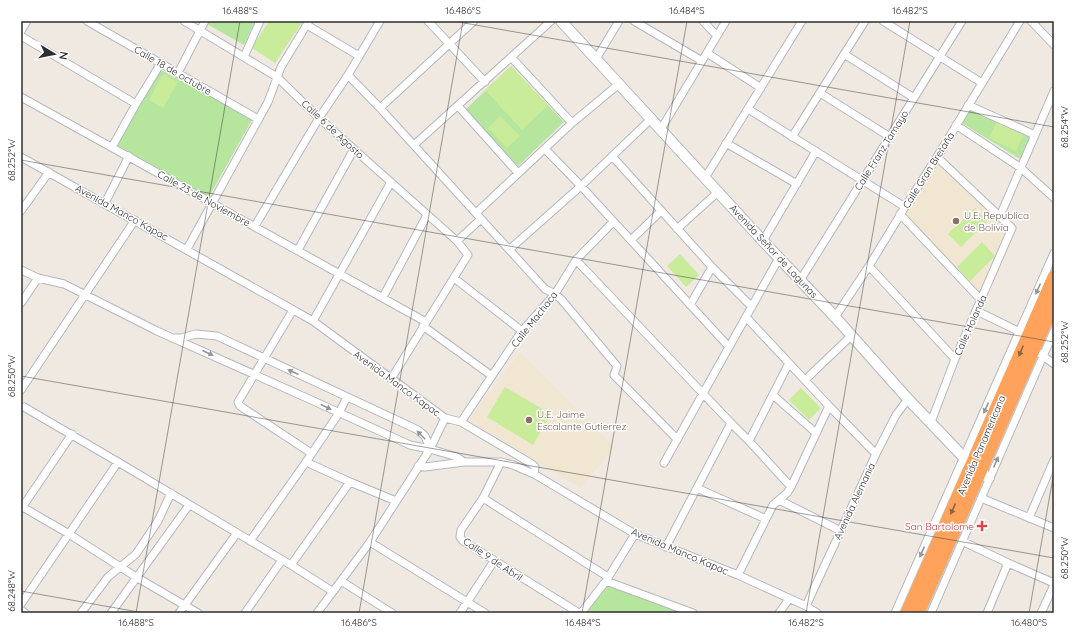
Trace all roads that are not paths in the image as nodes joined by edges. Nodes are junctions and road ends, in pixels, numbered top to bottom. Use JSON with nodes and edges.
{"nodes":[{"id":1,"x":27,"y":21,"type":"edge"},
{"id":2,"x":87,"y":21,"type":"edge"},
{"id":3,"x":184,"y":21,"type":"edge"},
{"id":4,"x":205,"y":21,"type":"edge"},
{"id":5,"x":260,"y":21,"type":"edge"},
{"id":6,"x":380,"y":21,"type":"edge"},
{"id":7,"x":428,"y":21,"type":"edge"},
{"id":8,"x":474,"y":21,"type":"edge"},
{"id":9,"x":551,"y":21,"type":"edge"},
{"id":10,"x":561,"y":21,"type":"edge"},
{"id":11,"x":619,"y":21,"type":"edge"},
{"id":12,"x":634,"y":21,"type":"edge"},
{"id":13,"x":703,"y":21,"type":"edge"},
{"id":14,"x":726,"y":21,"type":"edge"},
{"id":15,"x":802,"y":21,"type":"edge"},
{"id":16,"x":865,"y":21,"type":"edge"},
{"id":17,"x":883,"y":21,"type":"edge"},
{"id":18,"x":962,"y":21,"type":"edge"},
{"id":19,"x":1020,"y":21,"type":"edge"},
{"id":20,"x":1031,"y":21,"type":"edge"},
{"id":21,"x":308,"y":23,"type":"edge"},
{"id":22,"x":21,"y":31,"type":"edge"},
{"id":23,"x":200,"y":31,"type":"junction"},
{"id":24,"x":21,"y":36,"type":"edge"},
{"id":25,"x":717,"y":36,"type":"junction"},
{"id":26,"x":449,"y":44,"type":"junction"},
{"id":27,"x":1054,"y":45,"type":"edge"},
{"id":28,"x":707,"y":53,"type":"junction"},
{"id":29,"x":844,"y":54,"type":"junction"},
{"id":30,"x":359,"y":56,"type":"junction"},
{"id":31,"x":940,"y":56,"type":"junction"},
{"id":32,"x":244,"y":57,"type":"junction"},
{"id":33,"x":511,"y":58,"type":"junction"},
{"id":34,"x":596,"y":59,"type":"junction"},
{"id":35,"x":702,"y":61,"type":"junction"},
{"id":36,"x":161,"y":63,"type":"junction"},
{"id":37,"x":178,"y":73,"type":"junction"},
{"id":38,"x":348,"y":75,"type":"junction"},
{"id":39,"x":277,"y":77,"type":"junction"},
{"id":40,"x":485,"y":82,"type":"junction"},
{"id":41,"x":982,"y":83,"type":"junction"},
{"id":42,"x":619,"y":84,"type":"junction"},
{"id":43,"x":761,"y":88,"type":"junction"},
{"id":44,"x":1054,"y":91,"type":"edge"},
{"id":45,"x":820,"y":92,"type":"junction"},
{"id":46,"x":21,"y":97,"type":"edge"},
{"id":47,"x":914,"y":98,"type":"junction"},
{"id":48,"x":136,"y":104,"type":"junction"},
{"id":49,"x":968,"y":105,"type":"junction"},
{"id":50,"x":458,"y":106,"type":"junction"},
{"id":51,"x":380,"y":108,"type":"junction"},
{"id":52,"x":748,"y":109,"type":"junction"},
{"id":53,"x":319,"y":118,"type":"junction"},
{"id":54,"x":652,"y":118,"type":"junction"},
{"id":55,"x":258,"y":119,"type":"junction"},
{"id":56,"x":572,"y":123,"type":"junction"},
{"id":57,"x":956,"y":125,"type":"junction"},
{"id":58,"x":661,"y":130,"type":"junction"},
{"id":59,"x":1035,"y":135,"type":"junction"},
{"id":60,"x":792,"y":137,"type":"junction"},
{"id":61,"x":890,"y":137,"type":"junction"},
{"id":62,"x":726,"y":143,"type":"junction"},
{"id":63,"x":414,"y":145,"type":"junction"},
{"id":64,"x":112,"y":147,"type":"junction"},
{"id":65,"x":354,"y":149,"type":"junction"},
{"id":66,"x":544,"y":149,"type":"junction"},
{"id":67,"x":816,"y":151,"type":"junction"},
{"id":68,"x":129,"y":156,"type":"junction"},
{"id":69,"x":612,"y":156,"type":"junction"},
{"id":70,"x":21,"y":157,"type":"edge"},
{"id":71,"x":937,"y":157,"type":"junction"},
{"id":72,"x":1021,"y":168,"type":"junction"},
{"id":73,"x":49,"y":172,"type":"junction"},
{"id":74,"x":518,"y":173,"type":"junction"},
{"id":75,"x":705,"y":178,"type":"junction"},
{"id":76,"x":863,"y":180,"type":"junction"},
{"id":77,"x":391,"y":182,"type":"junction"},
{"id":78,"x":797,"y":184,"type":"junction"},
{"id":79,"x":581,"y":186,"type":"junction"},
{"id":80,"x":718,"y":192,"type":"junction"},
{"id":81,"x":1054,"y":198,"type":"edge"},
{"id":82,"x":105,"y":203,"type":"junction"},
{"id":83,"x":212,"y":203,"type":"junction"},
{"id":84,"x":904,"y":207,"type":"junction"},
{"id":85,"x":21,"y":211,"type":"edge"},
{"id":86,"x":661,"y":211,"type":"junction"},
{"id":87,"x":900,"y":214,"type":"junction"},
{"id":88,"x":427,"y":215,"type":"junction"},
{"id":89,"x":479,"y":216,"type":"junction"},
{"id":90,"x":1000,"y":216,"type":"junction"},
{"id":91,"x":135,"y":220,"type":"junction"},
{"id":92,"x":613,"y":222,"type":"junction"},
{"id":93,"x":255,"y":226,"type":"junction"},
{"id":94,"x":677,"y":229,"type":"junction"},
{"id":95,"x":631,"y":240,"type":"junction"},
{"id":96,"x":457,"y":241,"type":"junction"},
{"id":97,"x":763,"y":241,"type":"junction"},
{"id":98,"x":187,"y":249,"type":"junction"},
{"id":99,"x":510,"y":249,"type":"junction"},
{"id":100,"x":298,"y":250,"type":"junction"},
{"id":101,"x":1054,"y":253,"type":"edge"},
{"id":102,"x":779,"y":258,"type":"junction"},
{"id":103,"x":576,"y":260,"type":"junction"},
{"id":104,"x":869,"y":266,"type":"junction"},
{"id":105,"x":712,"y":267,"type":"junction"},
{"id":106,"x":21,"y":270,"type":"edge"},
{"id":107,"x":339,"y":273,"type":"junction"},
{"id":108,"x":1054,"y":277,"type":"edge"},
{"id":109,"x":38,"y":278,"type":"junction"},
{"id":110,"x":454,"y":278,"type":"junction"},
{"id":111,"x":800,"y":279,"type":"junction"},
{"id":112,"x":555,"y":294,"type":"junction"},
{"id":113,"x":86,"y":295,"type":"junction"},
{"id":114,"x":383,"y":297,"type":"junction"},
{"id":115,"x":981,"y":300,"type":"junction"},
{"id":116,"x":21,"y":303,"type":"edge"},
{"id":117,"x":1054,"y":303,"type":"edge"},
{"id":118,"x":690,"y":306,"type":"junction"},
{"id":119,"x":752,"y":307,"type":"junction"},
{"id":120,"x":293,"y":310,"type":"junction"},
{"id":121,"x":977,"y":311,"type":"junction"},
{"id":122,"x":746,"y":317,"type":"junction"},
{"id":123,"x":836,"y":317,"type":"junction"},
{"id":124,"x":313,"y":321,"type":"junction"},
{"id":125,"x":424,"y":324,"type":"junction"},
{"id":126,"x":522,"y":331,"type":"junction"},
{"id":127,"x":1054,"y":331,"type":"edge"},
{"id":128,"x":1024,"y":334,"type":"junction"},
{"id":129,"x":851,"y":336,"type":"junction"},
{"id":130,"x":172,"y":338,"type":"junction"},
{"id":131,"x":729,"y":347,"type":"junction"},
{"id":132,"x":1038,"y":352,"type":"junction"},
{"id":133,"x":264,"y":358,"type":"junction"},
{"id":134,"x":955,"y":359,"type":"junction"},
{"id":135,"x":789,"y":363,"type":"junction"},
{"id":136,"x":1054,"y":364,"type":"edge"},
{"id":137,"x":254,"y":374,"type":"junction"},
{"id":138,"x":492,"y":376,"type":"junction"},
{"id":139,"x":391,"y":379,"type":"junction"},
{"id":140,"x":805,"y":380,"type":"junction"},
{"id":141,"x":21,"y":390,"type":"edge"},
{"id":142,"x":703,"y":394,"type":"junction"},
{"id":143,"x":773,"y":395,"type":"junction"},
{"id":144,"x":347,"y":397,"type":"junction"},
{"id":145,"x":908,"y":399,"type":"junction"},
{"id":146,"x":829,"y":406,"type":"junction"},
{"id":147,"x":22,"y":408,"type":"edge"},
{"id":148,"x":339,"y":413,"type":"junction"},
{"id":149,"x":445,"y":418,"type":"junction"},
{"id":150,"x":461,"y":422,"type":"junction"},
{"id":151,"x":931,"y":422,"type":"junction"},
{"id":152,"x":731,"y":423,"type":"junction"},
{"id":153,"x":816,"y":433,"type":"junction"},
{"id":154,"x":72,"y":434,"type":"junction"},
{"id":155,"x":677,"y":440,"type":"junction"},
{"id":156,"x":750,"y":441,"type":"junction"},
{"id":157,"x":430,"y":449,"type":"junction"},
{"id":158,"x":311,"y":453,"type":"junction"},
{"id":159,"x":876,"y":454,"type":"junction"},
{"id":160,"x":1054,"y":460,"type":"edge"},
{"id":161,"x":118,"y":462,"type":"junction"},
{"id":162,"x":306,"y":462,"type":"junction"},
{"id":163,"x":464,"y":462,"type":"junction"},
{"id":164,"x":501,"y":462,"type":"junction"},
{"id":165,"x":664,"y":464,"type":"dead end"},
{"id":166,"x":418,"y":466,"type":"junction"},
{"id":167,"x":976,"y":469,"type":"junction"},
{"id":168,"x":534,"y":474,"type":"junction"},
{"id":169,"x":350,"y":482,"type":"junction"},
{"id":170,"x":791,"y":487,"type":"junction"},
{"id":171,"x":697,"y":488,"type":"junction"},
{"id":172,"x":171,"y":494,"type":"junction"},
{"id":173,"x":483,"y":498,"type":"junction"},
{"id":174,"x":981,"y":498,"type":"junction"},
{"id":175,"x":779,"y":500,"type":"junction"},
{"id":176,"x":396,"y":501,"type":"junction"},
{"id":177,"x":189,"y":505,"type":"junction"},
{"id":178,"x":21,"y":507,"type":"edge"},
{"id":179,"x":1028,"y":518,"type":"junction"},
{"id":180,"x":766,"y":519,"type":"junction"},
{"id":181,"x":1054,"y":528,"type":"edge"},
{"id":182,"x":841,"y":531,"type":"junction"},
{"id":183,"x":237,"y":533,"type":"junction"},
{"id":184,"x":69,"y":534,"type":"junction"},
{"id":185,"x":635,"y":534,"type":"junction"},
{"id":186,"x":250,"y":541,"type":"junction"},
{"id":187,"x":962,"y":541,"type":"junction"},
{"id":188,"x":370,"y":542,"type":"junction"},
{"id":189,"x":666,"y":547,"type":"junction"},
{"id":190,"x":282,"y":560,"type":"junction"},
{"id":191,"x":494,"y":561,"type":"junction"},
{"id":192,"x":1008,"y":563,"type":"junction"},
{"id":193,"x":291,"y":565,"type":"junction"},
{"id":194,"x":120,"y":567,"type":"junction"},
{"id":195,"x":738,"y":575,"type":"junction"},
{"id":196,"x":136,"y":577,"type":"junction"},
{"id":197,"x":607,"y":579,"type":"junction"},
{"id":198,"x":341,"y":581,"type":"junction"},
{"id":199,"x":1054,"y":584,"type":"edge"},
{"id":200,"x":332,"y":592,"type":"junction"},
{"id":201,"x":789,"y":599,"type":"junction"},
{"id":202,"x":468,"y":602,"type":"junction"},
{"id":203,"x":21,"y":604,"type":"edge"},
{"id":204,"x":185,"y":605,"type":"junction"},
{"id":205,"x":806,"y":606,"type":"junction"},
{"id":206,"x":21,"y":610,"type":"edge"},
{"id":207,"x":25,"y":613,"type":"edge"},
{"id":208,"x":81,"y":613,"type":"edge"},
{"id":209,"x":111,"y":613,"type":"edge"},
{"id":210,"x":179,"y":613,"type":"edge"},
{"id":211,"x":198,"y":613,"type":"edge"},
{"id":212,"x":245,"y":613,"type":"edge"},
{"id":213,"x":317,"y":613,"type":"edge"},
{"id":214,"x":392,"y":613,"type":"edge"},
{"id":215,"x":460,"y":613,"type":"edge"},
{"id":216,"x":485,"y":613,"type":"edge"},
{"id":217,"x":580,"y":613,"type":"edge"},
{"id":218,"x":693,"y":613,"type":"edge"},
{"id":219,"x":779,"y":613,"type":"edge"},
{"id":220,"x":817,"y":613,"type":"edge"},
{"id":221,"x":895,"y":613,"type":"edge"},
{"id":222,"x":907,"y":613,"type":"edge"},
{"id":223,"x":918,"y":613,"type":"edge"},
{"id":224,"x":931,"y":613,"type":"edge"},
{"id":225,"x":987,"y":613,"type":"edge"},
{"id":226,"x":1041,"y":613,"type":"edge"}],
"edges":[{"from":1,"to":22,"type":"street"},
{"from":2,"to":36,"type":"street","name":"Calle 18 de octubre"},
{"from":3,"to":23,"type":"street","name":"Calle 6 de Agosto"},
{"from":4,"to":23,"type":"street"},
{"from":5,"to":32,"type":"street"},
{"from":6,"to":30,"type":"street"},
{"from":7,"to":26,"type":"street"},
{"from":8,"to":26,"type":"street"},
{"from":9,"to":33,"type":"street"},
{"from":10,"to":34,"type":"street","name":"Avenida Señor de Lagunas"},
{"from":11,"to":34,"type":"street"},
{"from":12,"to":35,"type":"street"},
{"from":13,"to":25,"type":"street"},
{"from":14,"to":25,"type":"street"},
{"from":15,"to":43,"type":"street"},
{"from":16,"to":29,"type":"street"},
{"from":17,"to":31,"type":"street"},
{"from":18,"to":31,"type":"street","name":"Calle Franz Tamayo"},
{"from":19,"to":41,"type":"street","name":"Calle Gran Bretaña"},
{"from":20,"to":27,"type":"street"},
{"from":21,"to":30,"type":"street"},
{"from":21,"to":39,"type":"street"},
{"from":23,"to":32,"type":"street","name":"Calle 6 de Agosto"},
{"from":23,"to":37,"type":"street"},
{"from":24,"to":48,"type":"street"},
{"from":25,"to":28,"type":"street"},
{"from":26,"to":40,"type":"street"},
{"from":26,"to":51,"type":"street"},
{"from":28,"to":35,"type":"street"},
{"from":28,"to":43,"type":"street"},
{"from":29,"to":45,"type":"street"},
{"from":29,"to":47,"type":"street"},
{"from":30,"to":38,"type":"street"},
{"from":31,"to":41,"type":"street"},
{"from":31,"to":47,"type":"street","name":"Calle Franz Tamayo"},
{"from":32,"to":39,"type":"street","name":"Calle 6 de Agosto"},
{"from":33,"to":40,"type":"street"},
{"from":33,"to":56,"type":"street"},
{"from":34,"to":42,"type":"street","name":"Avenida Señor de Lagunas"},
{"from":35,"to":58,"type":"street"},
{"from":36,"to":37,"type":"street","name":"Calle 18 de octubre"},
{"from":36,"to":48,"type":"street"},
{"from":37,"to":55,"type":"street","name":"Calle 18 de octubre"},
{"from":38,"to":51,"type":"street"},
{"from":38,"to":53,"type":"street"},
{"from":39,"to":53,"type":"street","name":"Calle 6 de Agosto"},
{"from":39,"to":55,"type":"street"},
{"from":40,"to":50,"type":"street"},
{"from":41,"to":49,"type":"street","name":"Calle Gran Bretaña"},
{"from":42,"to":54,"type":"street","name":"Avenida Señor de Lagunas"},
{"from":42,"to":56,"type":"street"},
{"from":43,"to":52,"type":"street"},
{"from":44,"to":59,"type":"street"},
{"from":45,"to":60,"type":"street"},
{"from":45,"to":61,"type":"street"},
{"from":46,"to":64,"type":"street","name":"Calle 23 de Noviembre"},
{"from":47,"to":61,"type":"street","name":"Calle Franz Tamayo"},
{"from":48,"to":64,"type":"street"},
{"from":49,"to":57,"type":"street","name":"Calle Gran Bretaña"},
{"from":49,"to":59,"type":"street"},
{"from":50,"to":63,"type":"street"},
{"from":50,"to":74,"type":"street"},
{"from":51,"to":63,"type":"street"},
{"from":52,"to":60,"type":"street"},
{"from":52,"to":62,"type":"street"},
{"from":53,"to":65,"type":"street","name":"Calle 6 de Agosto"},
{"from":53,"to":93,"type":"street"},
{"from":54,"to":58,"type":"street","name":"Avenida Señor de Lagunas"},
{"from":54,"to":69,"type":"street"},
{"from":55,"to":83,"type":"street"},
{"from":56,"to":66,"type":"street"},
{"from":57,"to":71,"type":"street","name":"Calle Gran Bretaña"},
{"from":57,"to":72,"type":"street"},
{"from":58,"to":75,"type":"street","name":"Avenida Señor de Lagunas"},
{"from":59,"to":72,"type":"street"},
{"from":60,"to":67,"type":"street"},
{"from":61,"to":76,"type":"street","name":"Calle Franz Tamayo"},
{"from":62,"to":75,"type":"street"},
{"from":62,"to":78,"type":"street"},
{"from":63,"to":89,"type":"street"},
{"from":64,"to":68,"type":"street","name":"Calle 23 de Noviembre"},
{"from":65,"to":77,"type":"street","name":"Calle 6 de Agosto"},
{"from":65,"to":100,"type":"street"},
{"from":66,"to":74,"type":"street"},
{"from":66,"to":79,"type":"street"},
{"from":67,"to":76,"type":"street"},
{"from":67,"to":78,"type":"street"},
{"from":68,"to":82,"type":"street"},
{"from":68,"to":83,"type":"street","name":"Calle 23 de Noviembre"},
{"from":69,"to":79,"type":"street"},
{"from":69,"to":86,"type":"street"},
{"from":70,"to":73,"type":"street","name":"Avenida Manco Kapac"},
{"from":71,"to":84,"type":"street","name":"Calle Gran Bretaña"},
{"from":71,"to":90,"type":"street"},
{"from":72,"to":81,"type":"street"},
{"from":72,"to":90,"type":"street"},
{"from":73,"to":82,"type":"street","name":"Avenida Manco Kapac"},
{"from":73,"to":85,"type":"street"},
{"from":74,"to":89,"type":"street"},
{"from":75,"to":80,"type":"street","name":"Avenida Señor de Lagunas"},
{"from":76,"to":84,"type":"street"},
{"from":76,"to":111,"type":"street","name":"Calle Franz Tamayo"},
{"from":77,"to":88,"type":"street","name":"Calle 6 de Agosto"},
{"from":77,"to":107,"type":"street"},
{"from":78,"to":97,"type":"street"},
{"from":79,"to":92,"type":"street"},
{"from":79,"to":99,"type":"street"},
{"from":80,"to":94,"type":"street"},
{"from":80,"to":97,"type":"street","name":"Avenida Señor de Lagunas"},
{"from":82,"to":91,"type":"street","name":"Avenida Manco Kapac"},
{"from":83,"to":93,"type":"street","name":"Calle 23 de Noviembre"},
{"from":83,"to":98,"type":"street"},
{"from":84,"to":87,"type":"street","name":"Calle Gran Bretaña"},
{"from":86,"to":94,"type":"street"},
{"from":86,"to":95,"type":"street"},
{"from":87,"to":104,"type":"street","name":"Calle Gran Bretaña"},
{"from":87,"to":115,"type":"street"},
{"from":88,"to":96,"type":"street","name":"Calle 6 de Agosto"},
{"from":88,"to":114,"type":"street"},
{"from":89,"to":96,"type":"street"},
{"from":89,"to":99,"type":"street"},
{"from":90,"to":115,"type":"street","name":"Calle Holanda"},
{"from":91,"to":98,"type":"street","name":"Avenida Manco Kapac"},
{"from":91,"to":113,"type":"street"},
{"from":92,"to":95,"type":"street"},
{"from":92,"to":103,"type":"street","name":"Calle Machaca"},
{"from":93,"to":100,"type":"street","name":"Calle 23 de Noviembre"},
{"from":94,"to":105,"type":"street"},
{"from":95,"to":118,"type":"street"},
{"from":96,"to":110,"type":"street","name":"Calle 6 de Agosto"},
{"from":97,"to":102,"type":"street","name":"Avenida Señor de Lagunas"},
{"from":98,"to":120,"type":"street","name":"Avenida Manco Kapac"},
{"from":99,"to":112,"type":"street"},
{"from":100,"to":107,"type":"street","name":"Calle 23 de Noviembre"},
{"from":101,"to":128,"type":"street","one_way":true},
{"from":102,"to":111,"type":"street","name":"Avenida Señor de Lagunas"},
{"from":102,"to":119,"type":"street"},
{"from":103,"to":112,"type":"street","name":"Calle Machaca"},
{"from":103,"to":142,"type":"street"},
{"from":104,"to":123,"type":"street","name":"Calle Gran Bretaña"},
{"from":104,"to":134,"type":"street"},
{"from":105,"to":118,"type":"street"},
{"from":105,"to":119,"type":"street"},
{"from":106,"to":109,"type":"street"},
{"from":107,"to":114,"type":"street","name":"Calle 23 de Noviembre"},
{"from":107,"to":124,"type":"street"},
{"from":108,"to":128,"type":"highway","name":"Avenida Panamericana"},
{"from":109,"to":113,"type":"street"},
{"from":109,"to":116,"type":"street"},
{"from":110,"to":125,"type":"street"},
{"from":110,"to":126,"type":"street"},
{"from":111,"to":123,"type":"street","name":"Avenida Señor de Lagunas"},
{"from":112,"to":126,"type":"street","name":"Calle Machaca"},
{"from":112,"to":155,"type":"street"},
{"from":113,"to":130,"type":"street"},
{"from":113,"to":141,"type":"street"},
{"from":114,"to":125,"type":"street","name":"Calle 23 de Noviembre"},
{"from":115,"to":121,"type":"street","name":"Calle Holanda"},
{"from":117,"to":132,"type":"highway","name":"Avenida Panamericana"},
{"from":118,"to":131,"type":"street"},
{"from":119,"to":122,"type":"street"},
{"from":120,"to":124,"type":"street","name":"Avenida Manco Kapac"},
{"from":120,"to":133,"type":"street"},
{"from":121,"to":128,"type":"street"},
{"from":121,"to":134,"type":"street","name":"Calle Holanda"},
{"from":122,"to":131,"type":"street"},
{"from":122,"to":135,"type":"street"},
{"from":123,"to":129,"type":"street","name":"Avenida Señor de Lagunas"},
{"from":124,"to":139,"type":"street","name":"Avenida Manco Kapac"},
{"from":125,"to":138,"type":"street","name":"Calle 23 de Noviembre"},
{"from":125,"to":139,"type":"street"},
{"from":126,"to":138,"type":"street","name":"Calle Machaca"},
{"from":127,"to":132,"type":"street","name":"Avenida Panamericana"},
{"from":128,"to":167,"type":"highway","name":"Avenida Panamericana","one_way":true},
{"from":129,"to":140,"type":"street"},
{"from":129,"to":145,"type":"street","name":"Avenida Señor de Lagunas"},
{"from":130,"to":133,"type":"street"},
{"from":130,"to":137,"type":"street","one_way":true},
{"from":131,"to":142,"type":"street"},
{"from":132,"to":136,"type":"street"},
{"from":167,"to":132,"type":"highway","name":"Avenida Panamericana","one_way":true},
{"from":133,"to":137,"type":"street"},
{"from":144,"to":133,"type":"street","one_way":true},
{"from":134,"to":151,"type":"street","name":"Calle Holanda"},
{"from":135,"to":140,"type":"street"},
{"from":135,"to":143,"type":"street"},
{"from":137,"to":148,"type":"street","one_way":true},
{"from":137,"to":158,"type":"street"},
{"from":138,"to":150,"type":"street","name":"Calle Machaca"},
{"from":139,"to":149,"type":"street","name":"Avenida Manco Kapac"},
{"from":140,"to":146,"type":"street"},
{"from":142,"to":152,"type":"street"},
{"from":142,"to":155,"type":"street"},
{"from":143,"to":153,"type":"street"},
{"from":143,"to":156,"type":"street"},
{"from":144,"to":148,"type":"street"},
{"from":157,"to":144,"type":"street","one_way":true},
{"from":145,"to":151,"type":"street","name":"Avenida Señor de Lagunas"},
{"from":145,"to":159,"type":"street","name":"Avenida Alemania"},
{"from":146,"to":153,"type":"street"},
{"from":146,"to":159,"type":"street"},
{"from":147,"to":154,"type":"street"},
{"from":148,"to":157,"type":"street"},
{"from":148,"to":158,"type":"street"},
{"from":149,"to":150,"type":"street","name":"Avenida Manco Kapac"},
{"from":149,"to":157,"type":"street"},
{"from":150,"to":168,"type":"street","name":"Avenida Manco Kapac"},
{"from":151,"to":167,"type":"street","name":"Avenida Señor de Lagunas"},
{"from":152,"to":156,"type":"street"},
{"from":152,"to":171,"type":"street"},
{"from":153,"to":170,"type":"street"},
{"from":154,"to":161,"type":"street"},
{"from":154,"to":178,"type":"street"},
{"from":155,"to":165,"type":"street"},
{"from":156,"to":170,"type":"street"},
{"from":157,"to":163,"type":"street"},
{"from":157,"to":166,"type":"street"},
{"from":158,"to":162,"type":"street"},
{"from":159,"to":182,"type":"street","name":"Avenida Alemania"},
{"from":160,"to":179,"type":"street"},
{"from":161,"to":172,"type":"street"},
{"from":161,"to":184,"type":"street"},
{"from":162,"to":169,"type":"street"},
{"from":162,"to":186,"type":"street"},
{"from":163,"to":164,"type":"street"},
{"from":163,"to":166,"type":"street"},
{"from":164,"to":168,"type":"street"},
{"from":164,"to":173,"type":"street","name":"Calle 9 de Abril"},
{"from":166,"to":176,"type":"street"},
{"from":167,"to":174,"type":"street","name":"Avenida Panamericana"},
{"from":167,"to":221,"type":"street","one_way":true},
{"from":167,"to":222,"type":"highway","name":"Avenida Panamericana","one_way":true},
{"from":167,"to":223,"type":"highway","name":"Avenida Panamericana"},
{"from":168,"to":185,"type":"street","name":"Avenida Manco Kapac"},
{"from":169,"to":176,"type":"street"},
{"from":169,"to":193,"type":"street"},
{"from":170,"to":175,"type":"street"},
{"from":171,"to":180,"type":"street"},
{"from":171,"to":189,"type":"street"},
{"from":172,"to":177,"type":"street"},
{"from":172,"to":194,"type":"street"},
{"from":173,"to":191,"type":"street","name":"Calle 9 de Abril"},
{"from":173,"to":197,"type":"street"},
{"from":174,"to":179,"type":"street"},
{"from":174,"to":187,"type":"street","name":"Avenida Panamericana"},
{"from":175,"to":180,"type":"street"},
{"from":175,"to":182,"type":"street"},
{"from":176,"to":188,"type":"street"},
{"from":177,"to":183,"type":"street"},
{"from":177,"to":196,"type":"street"},
{"from":178,"to":184,"type":"street"},
{"from":179,"to":181,"type":"street"},
{"from":180,"to":195,"type":"street"},
{"from":182,"to":205,"type":"street","name":"Avenida Alemania"},
{"from":183,"to":186,"type":"street"},
{"from":183,"to":204,"type":"street"},
{"from":184,"to":194,"type":"street"},
{"from":184,"to":203,"type":"street"},
{"from":185,"to":189,"type":"street","name":"Avenida Manco Kapac"},
{"from":185,"to":197,"type":"street"},
{"from":186,"to":190,"type":"street"},
{"from":187,"to":192,"type":"street"},
{"from":187,"to":224,"type":"street","name":"Avenida Panamericana"},
{"from":188,"to":198,"type":"street"},
{"from":188,"to":202,"type":"street"},
{"from":189,"to":195,"type":"street","name":"Avenida Manco Kapac"},
{"from":190,"to":193,"type":"street"},
{"from":190,"to":212,"type":"street"},
{"from":191,"to":202,"type":"street"},
{"from":191,"to":217,"type":"street","name":"Calle 9 de Abril"},
{"from":192,"to":199,"type":"street"},
{"from":192,"to":225,"type":"street"},
{"from":193,"to":200,"type":"street"},
{"from":194,"to":196,"type":"street"},
{"from":194,"to":208,"type":"street"},
{"from":195,"to":201,"type":"street","name":"Avenida Manco Kapac"},
{"from":196,"to":204,"type":"street"},
{"from":196,"to":209,"type":"street"},
{"from":197,"to":217,"type":"street"},
{"from":197,"to":218,"type":"street"},
{"from":198,"to":200,"type":"street"},
{"from":198,"to":214,"type":"street"},
{"from":199,"to":226,"type":"street"},
{"from":200,"to":213,"type":"street"},
{"from":201,"to":205,"type":"street","name":"Avenida Manco Kapac"},
{"from":201,"to":219,"type":"street"},
{"from":202,"to":215,"type":"street"},
{"from":202,"to":216,"type":"street"},
{"from":204,"to":210,"type":"street"},
{"from":204,"to":211,"type":"street"},
{"from":205,"to":220,"type":"street","name":"Avenida Manco Kapac"},
{"from":206,"to":207,"type":"street"}]}
